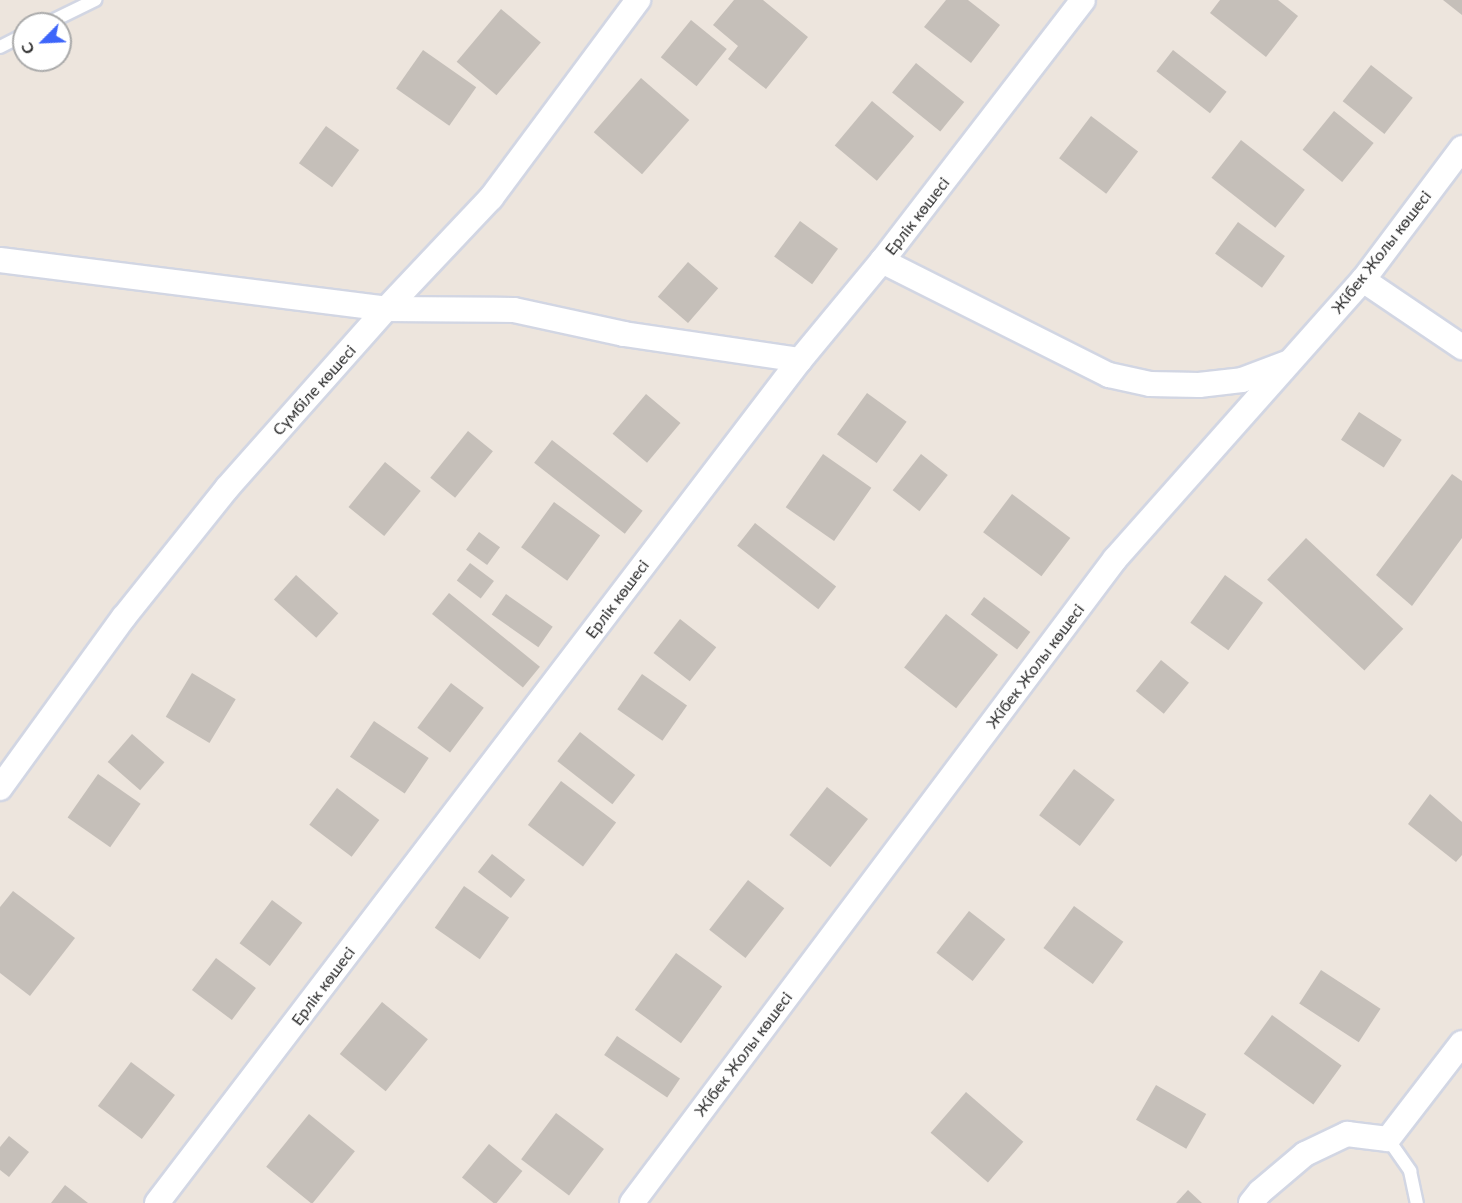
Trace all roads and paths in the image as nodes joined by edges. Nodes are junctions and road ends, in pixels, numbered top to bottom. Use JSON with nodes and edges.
{"nodes":[{"id":1,"x":95,"y":0,"type":"edge"},
{"id":2,"x":638,"y":0,"type":"edge"},
{"id":3,"x":1083,"y":0,"type":"edge"},
{"id":4,"x":70,"y":12,"type":"edge"},
{"id":5,"x":1462,"y":148,"type":"edge"},
{"id":6,"x":0,"y":260,"type":"edge"},
{"id":7,"x":882,"y":261,"type":"junction"},
{"id":8,"x":1363,"y":280,"type":"junction"},
{"id":9,"x":386,"y":309,"type":"junction"},
{"id":10,"x":1462,"y":347,"type":"edge"},
{"id":11,"x":800,"y":360,"type":"junction"},
{"id":12,"x":1288,"y":363,"type":"junction"},
{"id":13,"x":0,"y":788,"type":"edge"},
{"id":14,"x":1462,"y":1043,"type":"edge"},
{"id":15,"x":1388,"y":1139,"type":"junction"},
{"id":16,"x":157,"y":1203,"type":"edge"},
{"id":17,"x":632,"y":1203,"type":"edge"},
{"id":18,"x":1251,"y":1203,"type":"edge"},
{"id":19,"x":1418,"y":1203,"type":"edge"}],
"edges":[{"from":1,"to":4,"type":"lane"},
{"from":2,"to":9,"type":"street","name":"Сүмбіле көшесі"},
{"from":3,"to":7,"type":"street","name":"Ерлік көшесі"},
{"from":5,"to":8,"type":"street","name":"Жібек Жолы көшесі"},
{"from":6,"to":9,"type":"street"},
{"from":7,"to":11,"type":"street","name":"Ерлік көшесі"},
{"from":7,"to":12,"type":"street"},
{"from":8,"to":10,"type":"street"},
{"from":8,"to":12,"type":"street","name":"Жібек Жолы көшесі"},
{"from":9,"to":11,"type":"street"},
{"from":9,"to":13,"type":"street","name":"Сүмбіле көшесі"},
{"from":11,"to":16,"type":"street","name":"Ерлік көшесі"},
{"from":12,"to":17,"type":"street","name":"Жібек Жолы көшесі"},
{"from":14,"to":15,"type":"street"},
{"from":15,"to":18,"type":"street"},
{"from":15,"to":19,"type":"lane"}]}
